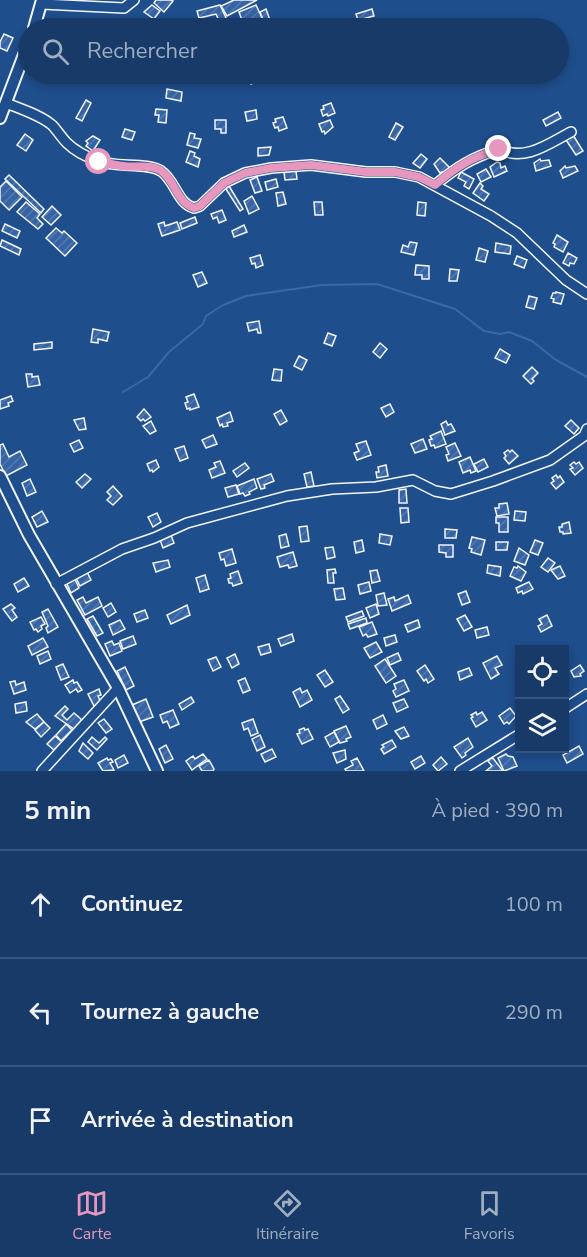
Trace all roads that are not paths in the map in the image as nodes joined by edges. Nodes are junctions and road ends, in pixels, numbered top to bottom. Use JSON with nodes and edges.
{"nodes":[{"id":1,"x":134,"y":0,"type":"edge"},
{"id":2,"x":42,"y":2,"type":"edge"},
{"id":3,"x":37,"y":18,"type":"edge"},
{"id":4,"x":18,"y":71,"type":"edge"},
{"id":5,"x":6,"y":103,"type":"junction"},
{"id":6,"x":0,"y":118,"type":"edge"},
{"id":7,"x":571,"y":132,"type":"dead end"},
{"id":8,"x":435,"y":185,"type":"junction"},
{"id":9,"x":587,"y":294,"type":"edge"},
{"id":10,"x":587,"y":429,"type":"edge"},
{"id":11,"x":0,"y":476,"type":"edge"},
{"id":12,"x":56,"y":584,"type":"junction"},
{"id":13,"x":118,"y":688,"type":"junction"},
{"id":14,"x":587,"y":694,"type":"edge"},
{"id":15,"x":569,"y":706,"type":"edge"},
{"id":16,"x":515,"y":737,"type":"edge"},
{"id":17,"x":42,"y":771,"type":"edge"},
{"id":18,"x":157,"y":771,"type":"edge"},
{"id":19,"x":460,"y":771,"type":"edge"}],
"edges":[{"from":1,"to":2,"type":"street"},
{"from":2,"to":3,"type":"main road"},
{"from":4,"to":5,"type":"main road"},
{"from":5,"to":6,"type":"main road"},
{"from":5,"to":8,"type":"street"},
{"from":7,"to":8,"type":"street"},
{"from":8,"to":9,"type":"street"},
{"from":10,"to":12,"type":"street"},
{"from":11,"to":12,"type":"main road"},
{"from":12,"to":13,"type":"main road"},
{"from":13,"to":17,"type":"street"},
{"from":13,"to":18,"type":"main road"},
{"from":14,"to":15,"type":"street"},
{"from":16,"to":19,"type":"street"}]}
